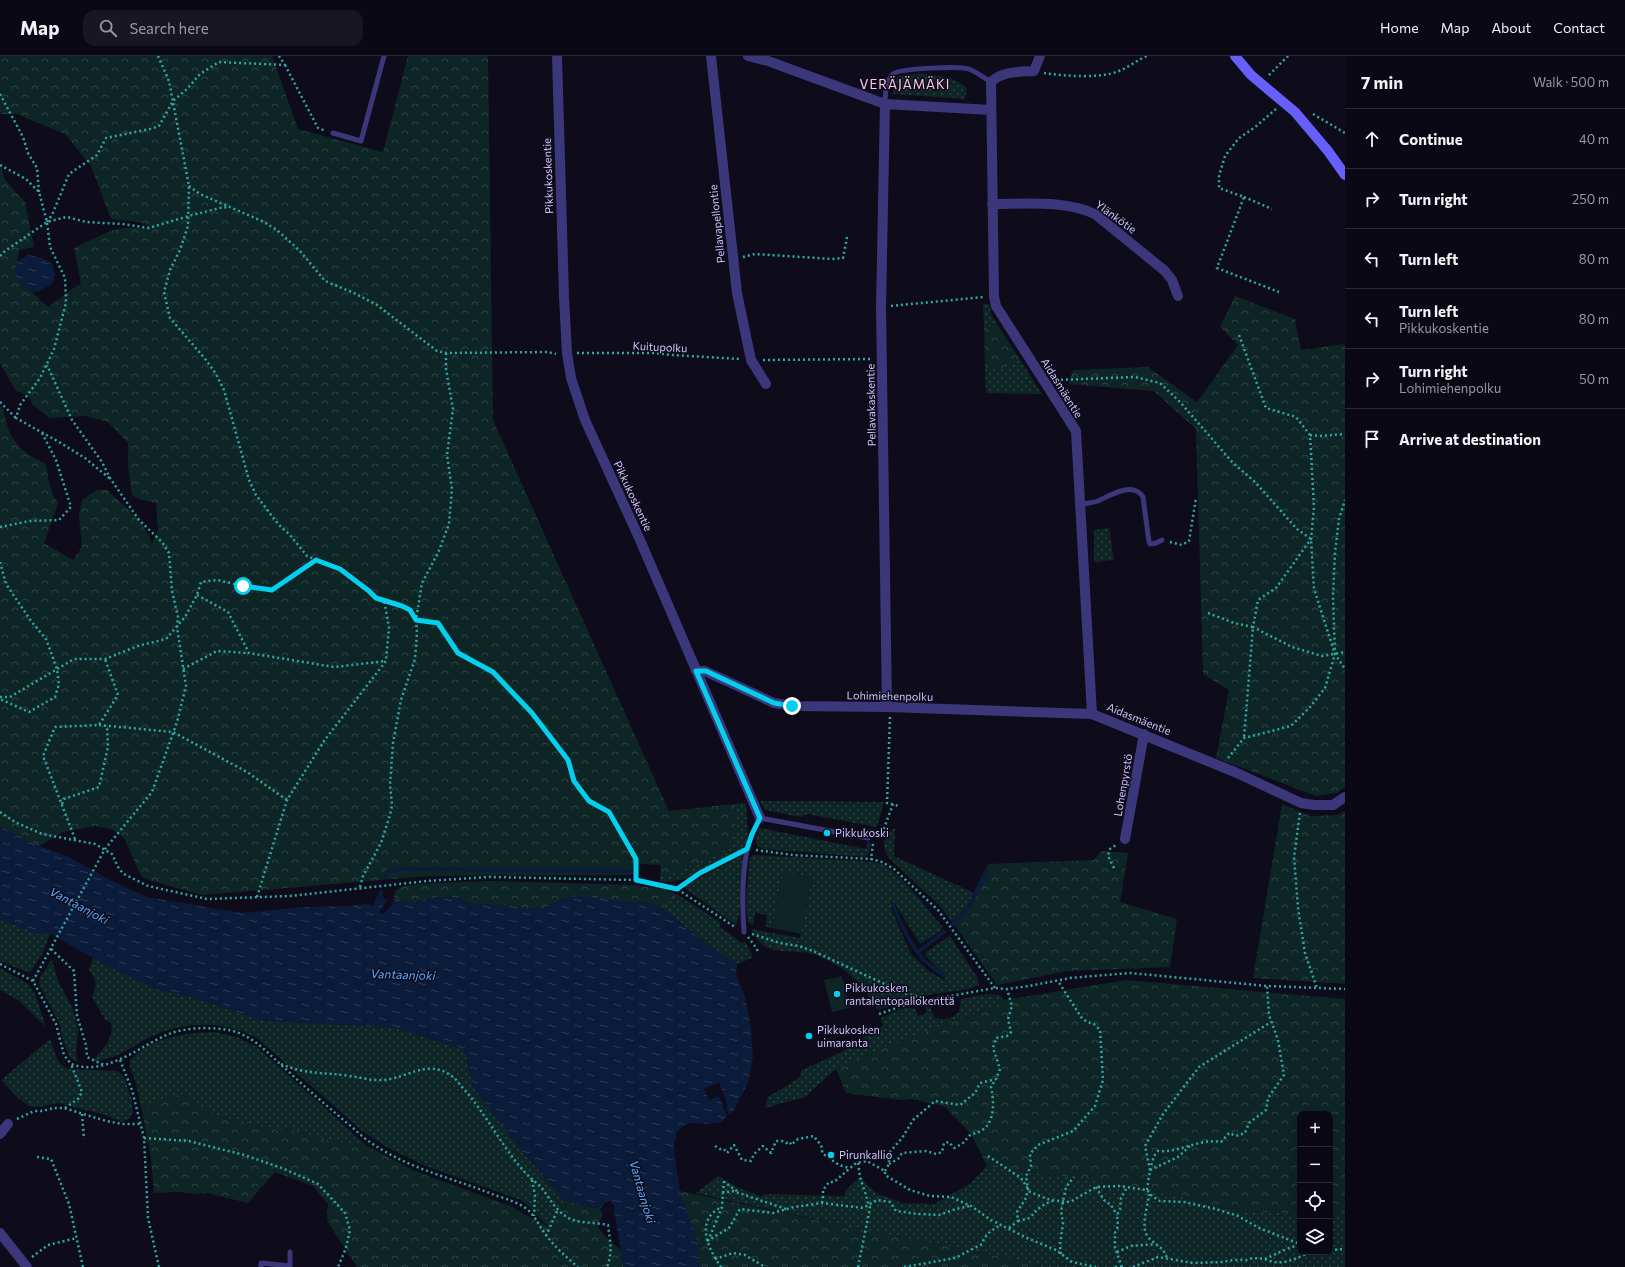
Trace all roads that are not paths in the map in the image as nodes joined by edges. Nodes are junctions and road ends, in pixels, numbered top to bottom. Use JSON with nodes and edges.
{"nodes":[{"id":1,"x":384,"y":56,"type":"edge"},
{"id":2,"x":557,"y":56,"type":"edge"},
{"id":3,"x":710,"y":56,"type":"edge"},
{"id":4,"x":748,"y":56,"type":"edge"},
{"id":5,"x":1040,"y":56,"type":"edge"},
{"id":6,"x":1235,"y":56,"type":"edge"},
{"id":7,"x":990,"y":82,"type":"junction"},
{"id":8,"x":885,"y":104,"type":"junction"},
{"id":9,"x":990,"y":110,"type":"junction"},
{"id":10,"x":333,"y":133,"type":"road end"},
{"id":11,"x":1344,"y":172,"type":"edge"},
{"id":12,"x":992,"y":204,"type":"junction"},
{"id":13,"x":1178,"y":296,"type":"dead end"},
{"id":14,"x":766,"y":384,"type":"dead end"},
{"id":15,"x":1080,"y":505,"type":"junction"},
{"id":16,"x":1162,"y":540,"type":"dead end"},
{"id":17,"x":696,"y":671,"type":"junction"},
{"id":18,"x":887,"y":707,"type":"junction"},
{"id":19,"x":1092,"y":714,"type":"junction"},
{"id":20,"x":1144,"y":734,"type":"junction"},
{"id":21,"x":1345,"y":797,"type":"edge"},
{"id":22,"x":760,"y":818,"type":"junction"},
{"id":23,"x":871,"y":839,"type":"road end"},
{"id":24,"x":1125,"y":839,"type":"road end"},
{"id":25,"x":744,"y":932,"type":"road end"},
{"id":26,"x":8,"y":1124,"type":"road end"},
{"id":27,"x":0,"y":1134,"type":"edge"},
{"id":28,"x":0,"y":1233,"type":"edge"},
{"id":29,"x":290,"y":1252,"type":"dead end"},
{"id":30,"x":25,"y":1265,"type":"edge"},
{"id":31,"x":261,"y":1267,"type":"edge"}],
"edges":[{"from":1,"to":10,"type":"lane"},
{"from":2,"to":17,"type":"street","name":"Pikkukoskentie"},
{"from":3,"to":14,"type":"street","name":"Pellavapellontie"},
{"from":4,"to":8,"type":"street"},
{"from":5,"to":7,"type":"street"},
{"from":6,"to":11,"type":"street"},
{"from":7,"to":8,"type":"lane"},
{"from":7,"to":9,"type":"street","name":"Aidasmäentie"},
{"from":8,"to":9,"type":"street"},
{"from":8,"to":18,"type":"street","name":"Pellavakaskentie"},
{"from":9,"to":12,"type":"street","name":"Aidasmäentie"},
{"from":12,"to":13,"type":"street","name":"Ylänkötie"},
{"from":12,"to":15,"type":"street","name":"Aidasmäentie"},
{"from":15,"to":16,"type":"lane"},
{"from":15,"to":19,"type":"street","name":"Aidasmäentie"},
{"from":17,"to":18,"type":"street","name":"Lohimiehenpolku"},
{"from":17,"to":22,"type":"street","name":"Pikkukoskentie"},
{"from":18,"to":19,"type":"street","name":"Lohimiehenpolku"},
{"from":19,"to":20,"type":"street","name":"Aidasmäentie"},
{"from":20,"to":21,"type":"street","name":"Aidasmäentie"},
{"from":20,"to":24,"type":"street","name":"Lohenpyrstö"},
{"from":22,"to":23,"type":"lane"},
{"from":22,"to":25,"type":"lane"},
{"from":26,"to":27,"type":"street"},
{"from":28,"to":30,"type":"street"},
{"from":29,"to":31,"type":"lane"}]}
